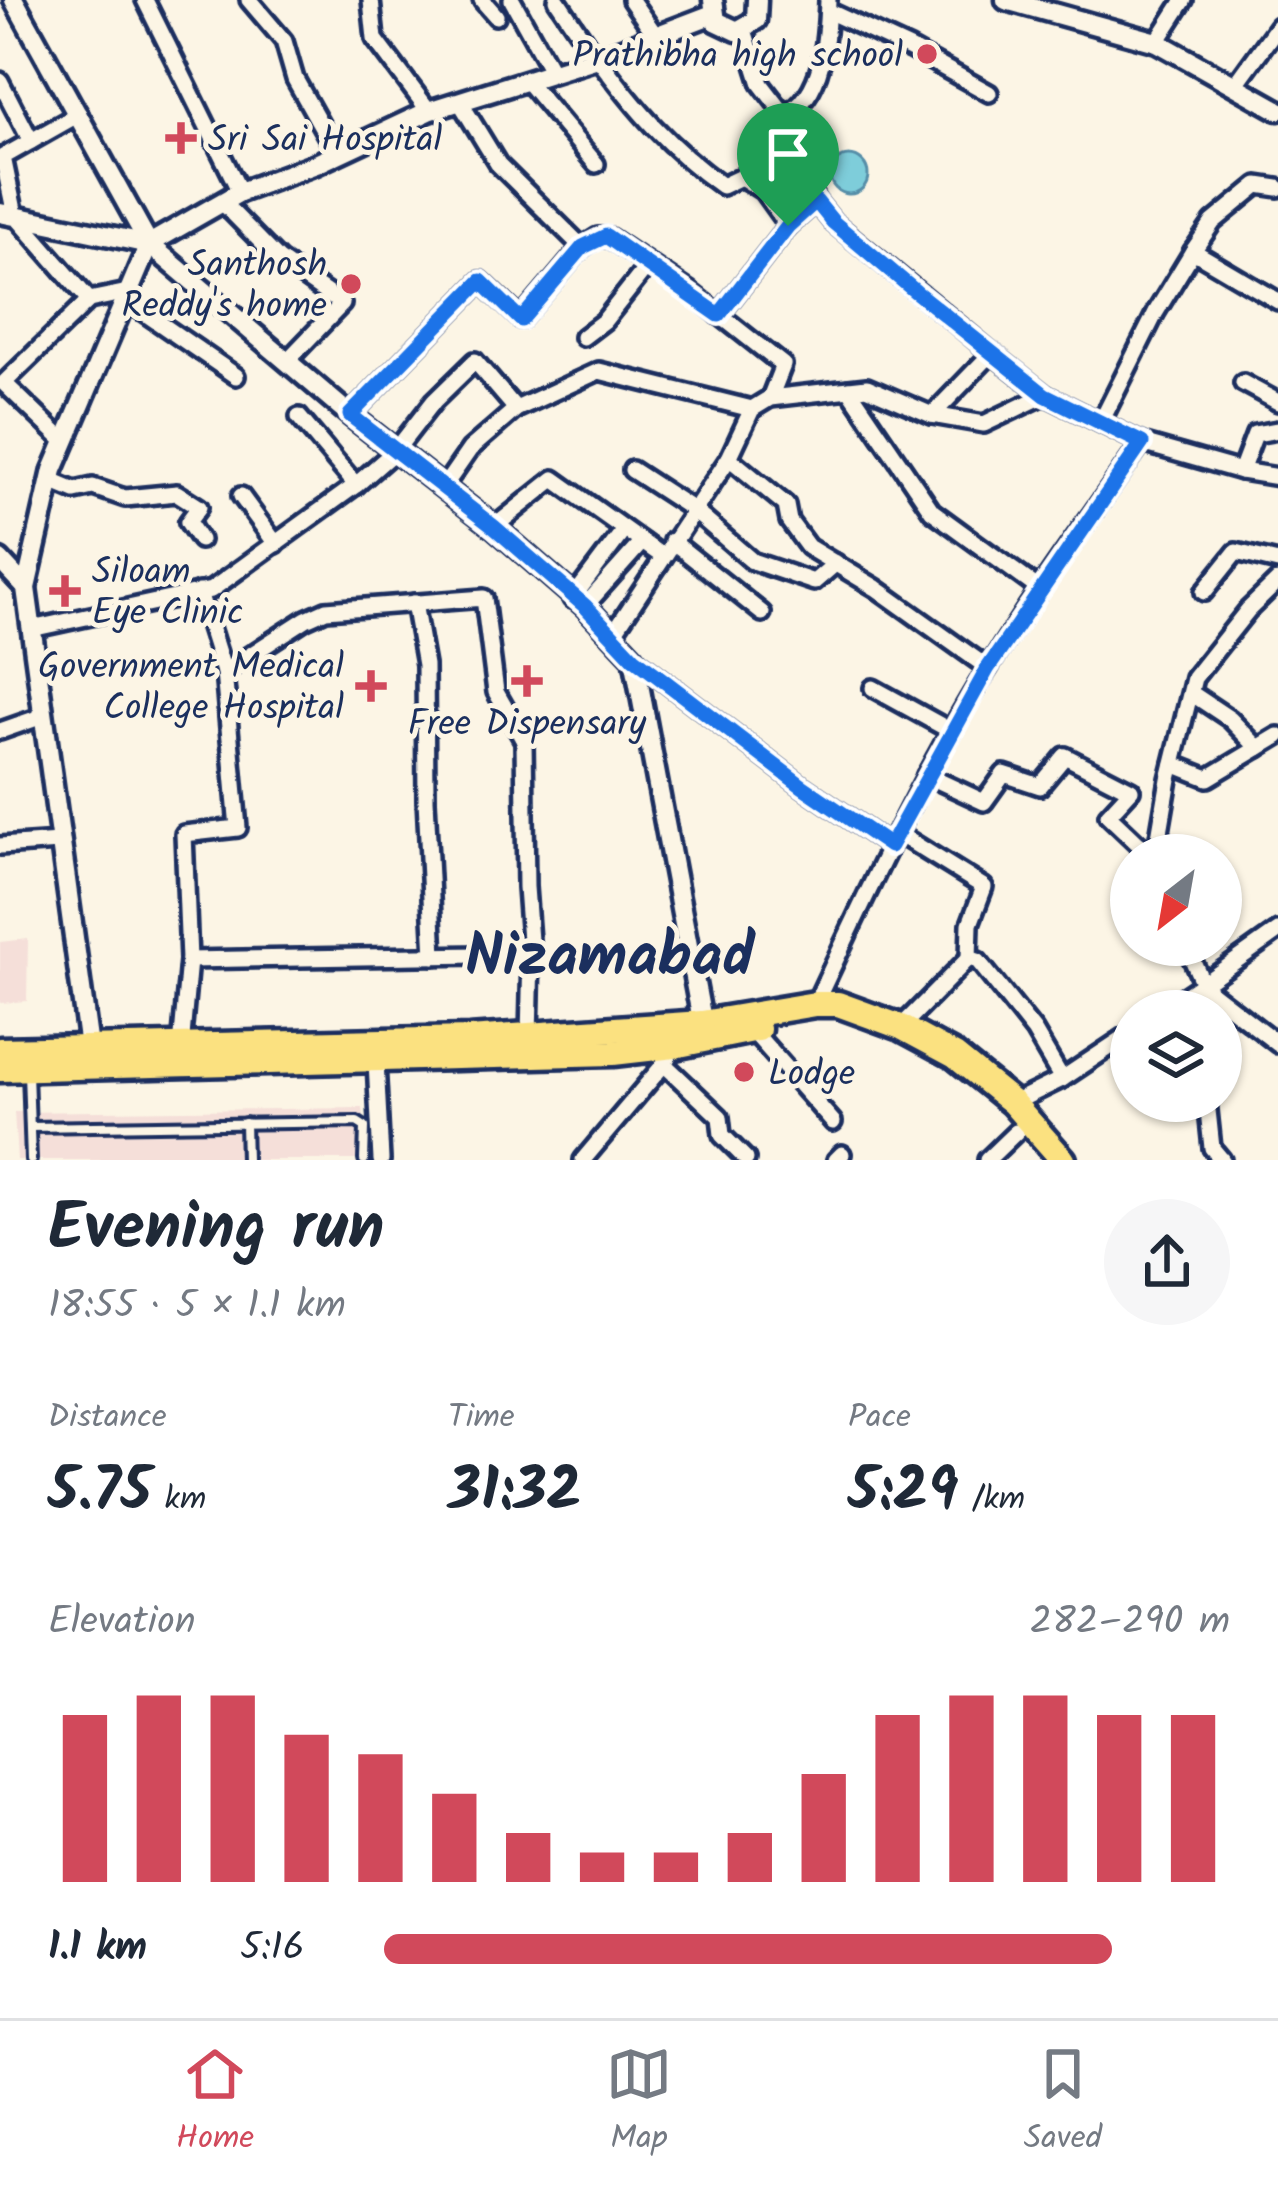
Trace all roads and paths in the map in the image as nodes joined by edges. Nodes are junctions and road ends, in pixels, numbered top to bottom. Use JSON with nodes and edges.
{"nodes":[{"id":1,"x":14,"y":0,"type":"edge"},
{"id":2,"x":250,"y":0,"type":"edge"},
{"id":3,"x":371,"y":0,"type":"edge"},
{"id":4,"x":482,"y":0,"type":"edge"},
{"id":5,"x":512,"y":0,"type":"edge"},
{"id":6,"x":557,"y":0,"type":"edge"},
{"id":7,"x":631,"y":0,"type":"edge"},
{"id":8,"x":758,"y":0,"type":"edge"},
{"id":9,"x":1006,"y":0,"type":"edge"},
{"id":10,"x":1184,"y":0,"type":"edge"},
{"id":11,"x":150,"y":2,"type":"edge"},
{"id":12,"x":828,"y":5,"type":"edge"},
{"id":13,"x":713,"y":7,"type":"edge"},
{"id":14,"x":496,"y":16,"type":"dead end"},
{"id":15,"x":1278,"y":26,"type":"edge"},
{"id":16,"x":744,"y":30,"type":"junction"},
{"id":17,"x":656,"y":36,"type":"junction"},
{"id":18,"x":1157,"y":42,"type":"junction"},
{"id":19,"x":597,"y":58,"type":"junction"},
{"id":20,"x":552,"y":72,"type":"junction"},
{"id":21,"x":526,"y":80,"type":"junction"},
{"id":22,"x":0,"y":81,"type":"edge"},
{"id":23,"x":1236,"y":84,"type":"junction"},
{"id":24,"x":989,"y":93,"type":"dead end"},
{"id":25,"x":460,"y":102,"type":"junction"},
{"id":26,"x":1278,"y":110,"type":"edge"},
{"id":27,"x":429,"y":111,"type":"junction"},
{"id":28,"x":79,"y":114,"type":"junction"},
{"id":29,"x":785,"y":115,"type":"junction"},
{"id":30,"x":31,"y":141,"type":"junction"},
{"id":31,"x":337,"y":154,"type":"junction"},
{"id":32,"x":596,"y":164,"type":"dead end"},
{"id":33,"x":1278,"y":188,"type":"edge"},
{"id":34,"x":232,"y":197,"type":"junction"},
{"id":35,"x":816,"y":201,"type":"junction"},
{"id":36,"x":7,"y":214,"type":"edge"},
{"id":37,"x":788,"y":226,"type":"junction"},
{"id":38,"x":149,"y":244,"type":"junction"},
{"id":39,"x":583,"y":247,"type":"junction"},
{"id":40,"x":1193,"y":251,"type":"junction"},
{"id":41,"x":649,"y":264,"type":"junction"},
{"id":42,"x":127,"y":296,"type":"junction"},
{"id":43,"x":89,"y":301,"type":"junction"},
{"id":44,"x":1278,"y":301,"type":"edge"},
{"id":45,"x":719,"y":315,"type":"junction"},
{"id":46,"x":584,"y":337,"type":"dead end"},
{"id":47,"x":992,"y":353,"type":"junction"},
{"id":48,"x":289,"y":359,"type":"junction"},
{"id":49,"x":236,"y":376,"type":"dead end"},
{"id":50,"x":1243,"y":383,"type":"dead end"},
{"id":51,"x":849,"y":389,"type":"junction"},
{"id":52,"x":1045,"y":395,"type":"junction"},
{"id":53,"x":770,"y":398,"type":"junction"},
{"id":54,"x":1278,"y":402,"type":"edge"},
{"id":55,"x":515,"y":409,"type":"junction"},
{"id":56,"x":752,"y":409,"type":"junction"},
{"id":57,"x":350,"y":415,"type":"junction"},
{"id":58,"x":932,"y":415,"type":"junction"},
{"id":59,"x":299,"y":417,"type":"dead end"},
{"id":60,"x":1101,"y":422,"type":"junction"},
{"id":61,"x":1278,"y":430,"type":"edge"},
{"id":62,"x":65,"y":442,"type":"junction"},
{"id":63,"x":1142,"y":443,"type":"junction"},
{"id":64,"x":397,"y":450,"type":"junction"},
{"id":65,"x":729,"y":458,"type":"junction"},
{"id":66,"x":632,"y":470,"type":"dead end"},
{"id":67,"x":1241,"y":471,"type":"junction"},
{"id":68,"x":1278,"y":477,"type":"edge"},
{"id":69,"x":51,"y":481,"type":"junction"},
{"id":70,"x":356,"y":485,"type":"junction"},
{"id":71,"x":443,"y":488,"type":"junction"},
{"id":72,"x":241,"y":496,"type":"dead end"},
{"id":73,"x":692,"y":509,"type":"junction"},
{"id":74,"x":494,"y":527,"type":"junction"},
{"id":75,"x":624,"y":530,"type":"junction"},
{"id":76,"x":200,"y":540,"type":"dead end"},
{"id":77,"x":672,"y":541,"type":"junction"},
{"id":78,"x":642,"y":542,"type":"junction"},
{"id":79,"x":276,"y":544,"type":"junction"},
{"id":80,"x":662,"y":556,"type":"junction"},
{"id":81,"x":0,"y":560,"type":"edge"},
{"id":82,"x":1278,"y":562,"type":"edge"},
{"id":83,"x":836,"y":563,"type":"junction"},
{"id":84,"x":1278,"y":581,"type":"edge"},
{"id":85,"x":26,"y":588,"type":"junction"},
{"id":86,"x":1039,"y":589,"type":"junction"},
{"id":87,"x":199,"y":592,"type":"junction"},
{"id":88,"x":1204,"y":592,"type":"dead end"},
{"id":89,"x":579,"y":602,"type":"junction"},
{"id":90,"x":414,"y":603,"type":"junction"},
{"id":91,"x":762,"y":614,"type":"dead end"},
{"id":92,"x":32,"y":629,"type":"junction"},
{"id":93,"x":613,"y":634,"type":"junction"},
{"id":94,"x":634,"y":658,"type":"junction"},
{"id":95,"x":988,"y":668,"type":"junction"},
{"id":96,"x":224,"y":672,"type":"junction"},
{"id":97,"x":873,"y":688,"type":"dead end"},
{"id":98,"x":1190,"y":693,"type":"junction"},
{"id":99,"x":43,"y":716,"type":"junction"},
{"id":100,"x":951,"y":730,"type":"junction"},
{"id":101,"x":0,"y":731,"type":"edge"},
{"id":102,"x":1278,"y":736,"type":"edge"},
{"id":103,"x":1258,"y":748,"type":"junction"},
{"id":104,"x":1173,"y":764,"type":"junction"},
{"id":105,"x":926,"y":775,"type":"junction"},
{"id":106,"x":1129,"y":834,"type":"edge"},
{"id":107,"x":1158,"y":834,"type":"edge"},
{"id":108,"x":893,"y":840,"type":"junction"},
{"id":109,"x":59,"y":842,"type":"junction"},
{"id":110,"x":0,"y":847,"type":"edge"},
{"id":111,"x":1278,"y":931,"type":"edge"},
{"id":112,"x":531,"y":954,"type":"junction"},
{"id":113,"x":434,"y":956,"type":"junction"},
{"id":114,"x":969,"y":958,"type":"junction"},
{"id":115,"x":189,"y":960,"type":"junction"},
{"id":116,"x":1196,"y":966,"type":"edge"},
{"id":117,"x":1206,"y":987,"type":"junction"},
{"id":118,"x":1201,"y":990,"type":"edge"},
{"id":119,"x":1206,"y":990,"type":"edge"},
{"id":120,"x":814,"y":1004,"type":"junction"},
{"id":121,"x":901,"y":1027,"type":"junction"},
{"id":122,"x":752,"y":1030,"type":"junction"},
{"id":123,"x":529,"y":1036,"type":"junction"},
{"id":124,"x":686,"y":1040,"type":"junction"},
{"id":125,"x":1278,"y":1043,"type":"edge"},
{"id":126,"x":88,"y":1047,"type":"junction"},
{"id":127,"x":181,"y":1047,"type":"junction"},
{"id":128,"x":1110,"y":1047,"type":"edge"},
{"id":129,"x":0,"y":1050,"type":"edge"},
{"id":130,"x":28,"y":1059,"type":"junction"},
{"id":131,"x":376,"y":1062,"type":"junction"},
{"id":132,"x":0,"y":1069,"type":"edge"},
{"id":133,"x":1062,"y":1079,"type":"junction"},
{"id":134,"x":1013,"y":1103,"type":"junction"},
{"id":135,"x":833,"y":1122,"type":"dead end"},
{"id":136,"x":1210,"y":1122,"type":"edge"},
{"id":137,"x":245,"y":1124,"type":"junction"},
{"id":138,"x":29,"y":1127,"type":"junction"},
{"id":139,"x":1016,"y":1132,"type":"junction"},
{"id":140,"x":587,"y":1159,"type":"edge"},
{"id":141,"x":746,"y":1159,"type":"edge"},
{"id":142,"x":31,"y":1160,"type":"edge"},
{"id":143,"x":246,"y":1160,"type":"edge"},
{"id":144,"x":364,"y":1160,"type":"edge"},
{"id":145,"x":381,"y":1160,"type":"edge"},
{"id":146,"x":987,"y":1160,"type":"edge"},
{"id":147,"x":1041,"y":1160,"type":"edge"},
{"id":148,"x":1064,"y":1160,"type":"edge"},
{"id":149,"x":1222,"y":1160,"type":"edge"}],
"edges":[{"from":1,"to":28,"type":"street"},
{"from":2,"to":31,"type":"street"},
{"from":3,"to":27,"type":"street"},
{"from":4,"to":14,"type":"street"},
{"from":5,"to":20,"type":"street"},
{"from":6,"to":19,"type":"street"},
{"from":7,"to":17,"type":"street"},
{"from":8,"to":16,"type":"street"},
{"from":9,"to":18,"type":"street"},
{"from":10,"to":18,"type":"street"},
{"from":11,"to":34,"type":"street"},
{"from":12,"to":24,"type":"street"},
{"from":12,"to":29,"type":"street"},
{"from":13,"to":16,"type":"street"},
{"from":13,"to":17,"type":"street"},
{"from":15,"to":23,"type":"street"},
{"from":16,"to":29,"type":"street"},
{"from":17,"to":19,"type":"street"},
{"from":18,"to":23,"type":"street"},
{"from":19,"to":20,"type":"street"},
{"from":19,"to":37,"type":"street"},
{"from":20,"to":21,"type":"street"},
{"from":21,"to":25,"type":"street"},
{"from":21,"to":32,"type":"street"},
{"from":22,"to":30,"type":"street"},
{"from":23,"to":26,"type":"street"},
{"from":25,"to":27,"type":"street"},
{"from":25,"to":39,"type":"street"},
{"from":27,"to":31,"type":"street"},
{"from":28,"to":30,"type":"street"},
{"from":28,"to":38,"type":"street"},
{"from":29,"to":35,"type":"street"},
{"from":30,"to":36,"type":"street"},
{"from":31,"to":34,"type":"street"},
{"from":33,"to":40,"type":"street"},
{"from":34,"to":38,"type":"street"},
{"from":34,"to":48,"type":"street"},
{"from":35,"to":37,"type":"street"},
{"from":35,"to":47,"type":"street"},
{"from":36,"to":38,"type":"street"},
{"from":36,"to":43,"type":"street"},
{"from":37,"to":45,"type":"street"},
{"from":38,"to":42,"type":"street"},
{"from":38,"to":48,"type":"street"},
{"from":39,"to":41,"type":"street"},
{"from":39,"to":57,"type":"street"},
{"from":40,"to":44,"type":"street"},
{"from":40,"to":60,"type":"street"},
{"from":41,"to":45,"type":"street"},
{"from":41,"to":46,"type":"street"},
{"from":42,"to":43,"type":"street"},
{"from":42,"to":49,"type":"street"},
{"from":42,"to":62,"type":"street"},
{"from":43,"to":62,"type":"street"},
{"from":45,"to":53,"type":"street"},
{"from":47,"to":52,"type":"street"},
{"from":47,"to":58,"type":"street"},
{"from":48,"to":57,"type":"street"},
{"from":50,"to":54,"type":"street"},
{"from":51,"to":53,"type":"street"},
{"from":51,"to":58,"type":"street"},
{"from":51,"to":86,"type":"street"},
{"from":52,"to":58,"type":"street"},
{"from":52,"to":60,"type":"street"},
{"from":53,"to":56,"type":"street"},
{"from":55,"to":56,"type":"street"},
{"from":55,"to":64,"type":"street"},
{"from":55,"to":71,"type":"street"},
{"from":56,"to":65,"type":"street"},
{"from":57,"to":64,"type":"street"},
{"from":59,"to":70,"type":"street"},
{"from":60,"to":63,"type":"street"},
{"from":61,"to":67,"type":"street"},
{"from":62,"to":69,"type":"street"},
{"from":63,"to":67,"type":"street"},
{"from":63,"to":86,"type":"street"},
{"from":64,"to":70,"type":"street"},
{"from":64,"to":71,"type":"street"},
{"from":65,"to":73,"type":"street"},
{"from":65,"to":83,"type":"street"},
{"from":66,"to":73,"type":"street"},
{"from":67,"to":68,"type":"street"},
{"from":69,"to":76,"type":"street"},
{"from":69,"to":85,"type":"street"},
{"from":70,"to":79,"type":"street"},
{"from":71,"to":74,"type":"street"},
{"from":72,"to":79,"type":"street"},
{"from":73,"to":77,"type":"street"},
{"from":73,"to":83,"type":"street"},
{"from":74,"to":75,"type":"street"},
{"from":74,"to":89,"type":"street"},
{"from":75,"to":78,"type":"street"},
{"from":75,"to":89,"type":"street"},
{"from":77,"to":80,"type":"street"},
{"from":77,"to":91,"type":"street"},
{"from":78,"to":80,"type":"street"},
{"from":78,"to":89,"type":"street"},
{"from":79,"to":87,"type":"street"},
{"from":80,"to":93,"type":"street"},
{"from":81,"to":85,"type":"street"},
{"from":82,"to":88,"type":"street"},
{"from":83,"to":95,"type":"street"},
{"from":84,"to":98,"type":"street"},
{"from":85,"to":92,"type":"street"},
{"from":86,"to":95,"type":"street"},
{"from":87,"to":92,"type":"street"},
{"from":87,"to":96,"type":"street"},
{"from":89,"to":93,"type":"street"},
{"from":90,"to":96,"type":"street"},
{"from":90,"to":112,"type":"street"},
{"from":90,"to":113,"type":"street"},
{"from":92,"to":99,"type":"street"},
{"from":93,"to":94,"type":"street"},
{"from":94,"to":108,"type":"street"},
{"from":94,"to":124,"type":"street"},
{"from":95,"to":100,"type":"street"},
{"from":96,"to":115,"type":"street"},
{"from":97,"to":100,"type":"street"},
{"from":98,"to":103,"type":"street"},
{"from":98,"to":104,"type":"street"},
{"from":99,"to":101,"type":"street"},
{"from":99,"to":109,"type":"street"},
{"from":100,"to":105,"type":"street"},
{"from":102,"to":103,"type":"street"},
{"from":103,"to":104,"type":"street"},
{"from":104,"to":107,"type":"street"},
{"from":105,"to":106,"type":"street"},
{"from":105,"to":108,"type":"street"},
{"from":108,"to":114,"type":"street"},
{"from":108,"to":120,"type":"street"},
{"from":109,"to":110,"type":"street"},
{"from":109,"to":126,"type":"street"},
{"from":111,"to":117,"type":"street"},
{"from":112,"to":113,"type":"street"},
{"from":112,"to":123,"type":"street"},
{"from":113,"to":115,"type":"street"},
{"from":114,"to":121,"type":"street"},
{"from":114,"to":133,"type":"street"},
{"from":115,"to":127,"type":"street"},
{"from":116,"to":117,"type":"street"},
{"from":117,"to":118,"type":"street"},
{"from":117,"to":119,"type":"street"},
{"from":117,"to":125,"type":"street"},
{"from":120,"to":121,"type":"highway"},
{"from":120,"to":124,"type":"highway"},
{"from":121,"to":134,"type":"highway"},
{"from":122,"to":124,"type":"highway"},
{"from":122,"to":135,"type":"street"},
{"from":122,"to":139,"type":"highway"},
{"from":123,"to":124,"type":"highway"},
{"from":123,"to":127,"type":"highway"},
{"from":124,"to":131,"type":"highway"},
{"from":124,"to":140,"type":"street"},
{"from":124,"to":141,"type":"street"},
{"from":126,"to":127,"type":"highway"},
{"from":126,"to":130,"type":"highway"},
{"from":128,"to":133,"type":"street"},
{"from":129,"to":130,"type":"highway"},
{"from":130,"to":131,"type":"highway"},
{"from":130,"to":132,"type":"highway"},
{"from":130,"to":138,"type":"lane"},
{"from":131,"to":145,"type":"street"},
{"from":133,"to":134,"type":"street"},
{"from":134,"to":148,"type":"highway"},
{"from":136,"to":149,"type":"street"},
{"from":137,"to":138,"type":"lane"},
{"from":137,"to":143,"type":"lane"},
{"from":137,"to":144,"type":"lane"},
{"from":138,"to":142,"type":"lane"},
{"from":139,"to":146,"type":"street"},
{"from":139,"to":147,"type":"highway"}]}
